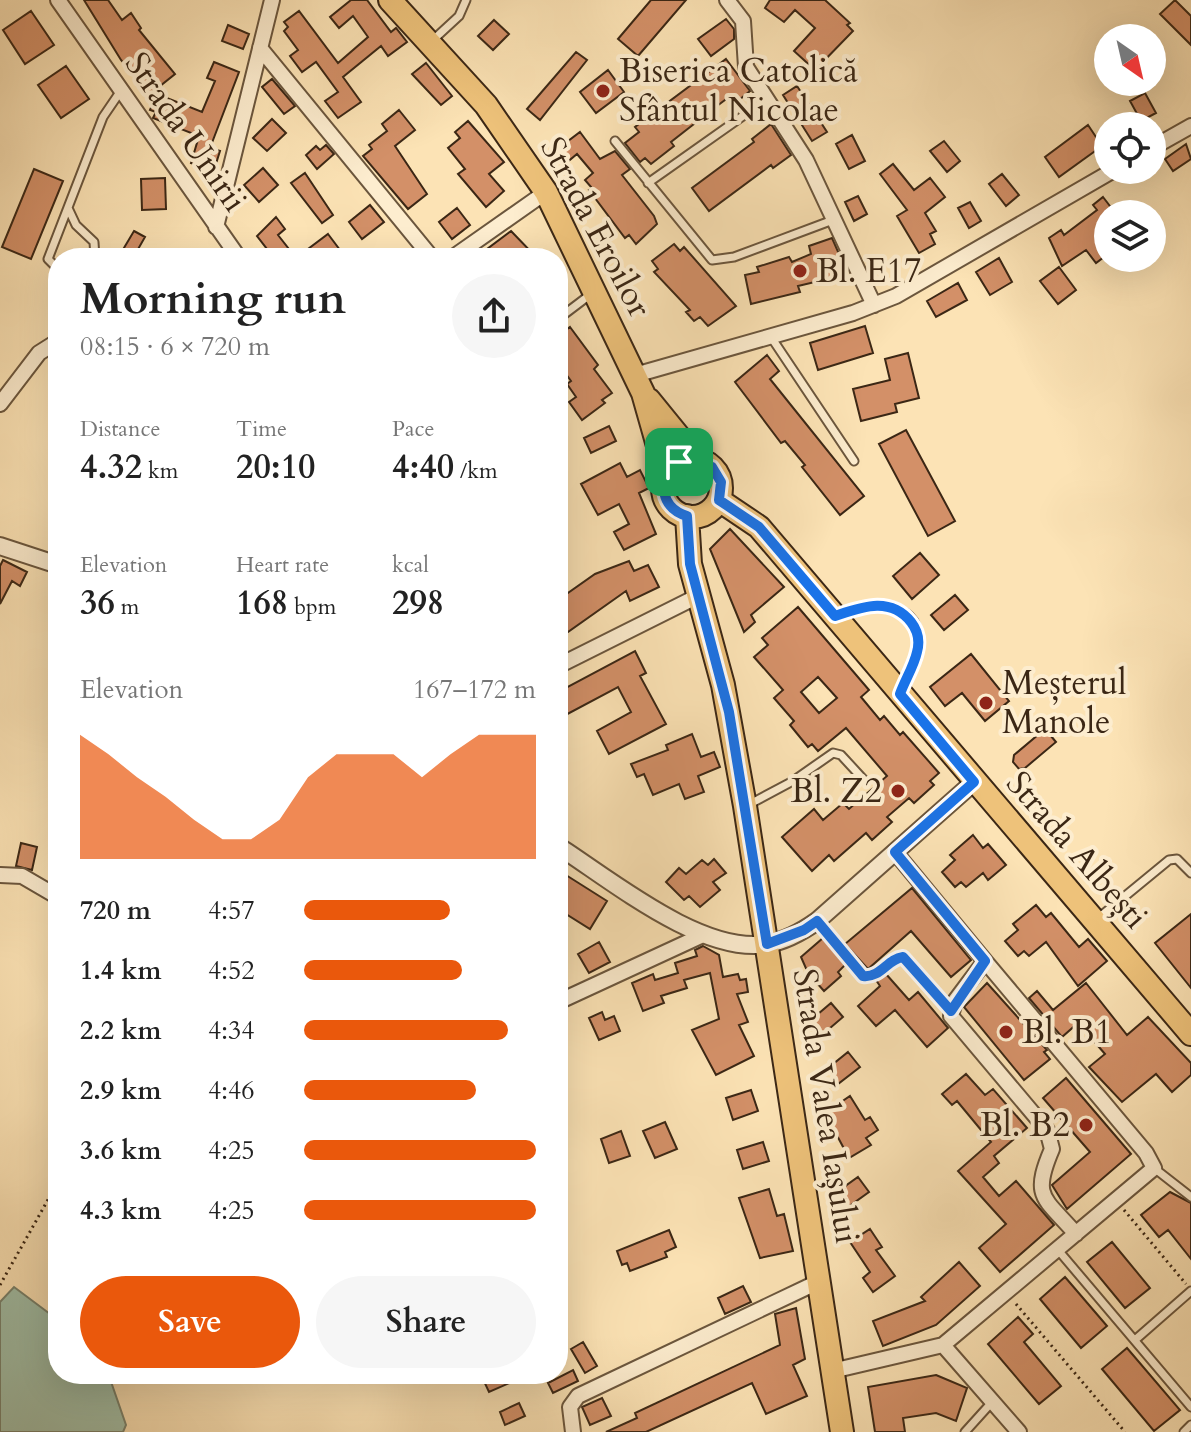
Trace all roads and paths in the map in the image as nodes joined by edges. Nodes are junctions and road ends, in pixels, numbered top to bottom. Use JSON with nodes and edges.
{"nodes":[{"id":1,"x":58,"y":0,"type":"edge"},
{"id":2,"x":272,"y":0,"type":"edge"},
{"id":3,"x":390,"y":0,"type":"edge"},
{"id":4,"x":466,"y":0,"type":"edge"},
{"id":5,"x":727,"y":0,"type":"edge"},
{"id":6,"x":431,"y":41,"type":"junction"},
{"id":7,"x":260,"y":48,"type":"junction"},
{"id":8,"x":120,"y":92,"type":"junction"},
{"id":9,"x":768,"y":99,"type":"junction"},
{"id":10,"x":1191,"y":126,"type":"edge"},
{"id":11,"x":1166,"y":140,"type":"edge"},
{"id":12,"x":615,"y":141,"type":"dead end"},
{"id":13,"x":1094,"y":181,"type":"edge"},
{"id":14,"x":648,"y":183,"type":"junction"},
{"id":15,"x":546,"y":192,"type":"junction"},
{"id":16,"x":68,"y":208,"type":"junction"},
{"id":17,"x":835,"y":219,"type":"junction"},
{"id":18,"x":216,"y":227,"type":"junction"},
{"id":19,"x":52,"y":248,"type":"edge"},
{"id":20,"x":94,"y":248,"type":"edge"},
{"id":21,"x":232,"y":248,"type":"edge"},
{"id":22,"x":424,"y":248,"type":"edge"},
{"id":23,"x":466,"y":248,"type":"edge"},
{"id":24,"x":595,"y":292,"type":"junction"},
{"id":25,"x":874,"y":305,"type":"junction"},
{"id":26,"x":568,"y":312,"type":"edge"},
{"id":27,"x":770,"y":335,"type":"junction"},
{"id":28,"x":48,"y":347,"type":"edge"},
{"id":29,"x":639,"y":384,"type":"junction"},
{"id":30,"x":0,"y":404,"type":"edge"},
{"id":31,"x":697,"y":459,"type":"junction"},
{"id":32,"x":854,"y":461,"type":"dead end"},
{"id":33,"x":666,"y":474,"type":"junction"},
{"id":34,"x":719,"y":500,"type":"junction"},
{"id":35,"x":687,"y":516,"type":"junction"},
{"id":36,"x":0,"y":546,"type":"edge"},
{"id":37,"x":48,"y":562,"type":"edge"},
{"id":38,"x":698,"y":596,"type":"junction"},
{"id":39,"x":835,"y":616,"type":"junction"},
{"id":40,"x":568,"y":661,"type":"edge"},
{"id":41,"x":900,"y":694,"type":"junction"},
{"id":42,"x":864,"y":780,"type":"dead end"},
{"id":43,"x":974,"y":782,"type":"junction"},
{"id":44,"x":745,"y":806,"type":"junction"},
{"id":45,"x":568,"y":852,"type":"edge"},
{"id":46,"x":895,"y":852,"type":"junction"},
{"id":47,"x":1191,"y":873,"type":"edge"},
{"id":48,"x":0,"y":875,"type":"edge"},
{"id":49,"x":48,"y":891,"type":"edge"},
{"id":50,"x":817,"y":921,"type":"junction"},
{"id":51,"x":1094,"y":922,"type":"junction"},
{"id":52,"x":703,"y":935,"type":"junction"},
{"id":53,"x":767,"y":944,"type":"junction"},
{"id":54,"x":985,"y":961,"type":"junction"},
{"id":55,"x":568,"y":997,"type":"edge"},
{"id":56,"x":951,"y":1011,"type":"junction"},
{"id":57,"x":1191,"y":1034,"type":"edge"},
{"id":58,"x":1154,"y":1168,"type":"junction"},
{"id":59,"x":1191,"y":1197,"type":"edge"},
{"id":60,"x":48,"y":1200,"type":"edge"},
{"id":61,"x":1116,"y":1200,"type":"junction"},
{"id":62,"x":1076,"y":1234,"type":"junction"},
{"id":63,"x":1057,"y":1250,"type":"junction"},
{"id":64,"x":818,"y":1282,"type":"junction"},
{"id":65,"x":0,"y":1285,"type":"edge"},
{"id":66,"x":1191,"y":1291,"type":"edge"},
{"id":67,"x":1007,"y":1292,"type":"junction"},
{"id":68,"x":1135,"y":1340,"type":"junction"},
{"id":69,"x":943,"y":1345,"type":"junction"},
{"id":70,"x":832,"y":1371,"type":"junction"},
{"id":71,"x":993,"y":1401,"type":"junction"},
{"id":72,"x":1191,"y":1407,"type":"edge"},
{"id":73,"x":1191,"y":1425,"type":"edge"},
{"id":74,"x":573,"y":1432,"type":"edge"},
{"id":75,"x":842,"y":1432,"type":"edge"},
{"id":76,"x":965,"y":1432,"type":"edge"},
{"id":77,"x":1019,"y":1432,"type":"edge"},
{"id":78,"x":1125,"y":1432,"type":"edge"},
{"id":79,"x":1184,"y":1432,"type":"edge"}],
"edges":[{"from":1,"to":8,"type":"street","name":"Strada Unirii"},
{"from":2,"to":7,"type":"street"},
{"from":3,"to":6,"type":"main road","name":"Strada Eroilor"},
{"from":4,"to":6,"type":"lane"},
{"from":5,"to":9,"type":"street"},
{"from":6,"to":15,"type":"main road","name":"Strada Eroilor"},
{"from":7,"to":18,"type":"street"},
{"from":7,"to":22,"type":"street"},
{"from":8,"to":16,"type":"lane"},
{"from":8,"to":18,"type":"street","name":"Strada Unirii"},
{"from":9,"to":14,"type":"lane"},
{"from":9,"to":17,"type":"street"},
{"from":10,"to":11,"type":"street"},
{"from":12,"to":14,"type":"lane"},
{"from":13,"to":25,"type":"street"},
{"from":14,"to":17,"type":"lane"},
{"from":15,"to":23,"type":"street"},
{"from":15,"to":24,"type":"main road","name":"Strada Eroilor"},
{"from":16,"to":19,"type":"lane"},
{"from":16,"to":20,"type":"lane"},
{"from":17,"to":25,"type":"street"},
{"from":18,"to":21,"type":"street","name":"Strada Unirii"},
{"from":24,"to":26,"type":"lane"},
{"from":24,"to":29,"type":"main road","name":"Strada Eroilor"},
{"from":25,"to":27,"type":"street"},
{"from":27,"to":29,"type":"street"},
{"from":27,"to":32,"type":"lane"},
{"from":28,"to":30,"type":"street"},
{"from":29,"to":31,"type":"main road"},
{"from":29,"to":33,"type":"main road","name":"Strada Eroilor"},
{"from":31,"to":33,"type":"main road"},
{"from":31,"to":34,"type":"main road"},
{"from":33,"to":35,"type":"main road"},
{"from":34,"to":35,"type":"main road"},
{"from":34,"to":39,"type":"main road","name":"Strada Albești"},
{"from":35,"to":38,"type":"main road","name":"Strada Valea Iașului"},
{"from":36,"to":37,"type":"street"},
{"from":38,"to":40,"type":"street"},
{"from":38,"to":44,"type":"main road","name":"Strada Valea Iașului"},
{"from":39,"to":41,"type":"main road","name":"Strada Albești"},
{"from":39,"to":41,"type":"lane"},
{"from":41,"to":43,"type":"main road","name":"Strada Albești"},
{"from":42,"to":44,"type":"lane"},
{"from":43,"to":46,"type":"street"},
{"from":43,"to":51,"type":"main road","name":"Strada Albești"},
{"from":44,"to":53,"type":"main road","name":"Strada Valea Iașului"},
{"from":45,"to":52,"type":"street"},
{"from":46,"to":50,"type":"street"},
{"from":46,"to":54,"type":"street"},
{"from":47,"to":51,"type":"lane"},
{"from":48,"to":49,"type":"street"},
{"from":50,"to":53,"type":"street"},
{"from":50,"to":56,"type":"lane"},
{"from":51,"to":57,"type":"main road","name":"Strada Albești"},
{"from":52,"to":53,"type":"street"},
{"from":52,"to":55,"type":"street"},
{"from":53,"to":64,"type":"main road","name":"Strada Valea Iașului"},
{"from":54,"to":56,"type":"street"},
{"from":54,"to":58,"type":"street"},
{"from":56,"to":62,"type":"street"},
{"from":58,"to":59,"type":"lane"},
{"from":58,"to":61,"type":"street"},
{"from":60,"to":65,"type":"path"},
{"from":61,"to":62,"type":"street"},
{"from":61,"to":66,"type":"path"},
{"from":62,"to":63,"type":"street"},
{"from":63,"to":67,"type":"street"},
{"from":63,"to":68,"type":"lane"},
{"from":64,"to":70,"type":"main road","name":"Strada Valea Iașului"},
{"from":64,"to":74,"type":"street","name":"Strada Valea Iașului"},
{"from":66,"to":68,"type":"lane"},
{"from":67,"to":69,"type":"street"},
{"from":67,"to":78,"type":"path"},
{"from":68,"to":72,"type":"lane"},
{"from":69,"to":70,"type":"street"},
{"from":69,"to":71,"type":"street"},
{"from":70,"to":75,"type":"main road","name":"Strada Valea Iașului"},
{"from":71,"to":76,"type":"lane"},
{"from":71,"to":77,"type":"street"},
{"from":73,"to":79,"type":"lane"}]}
